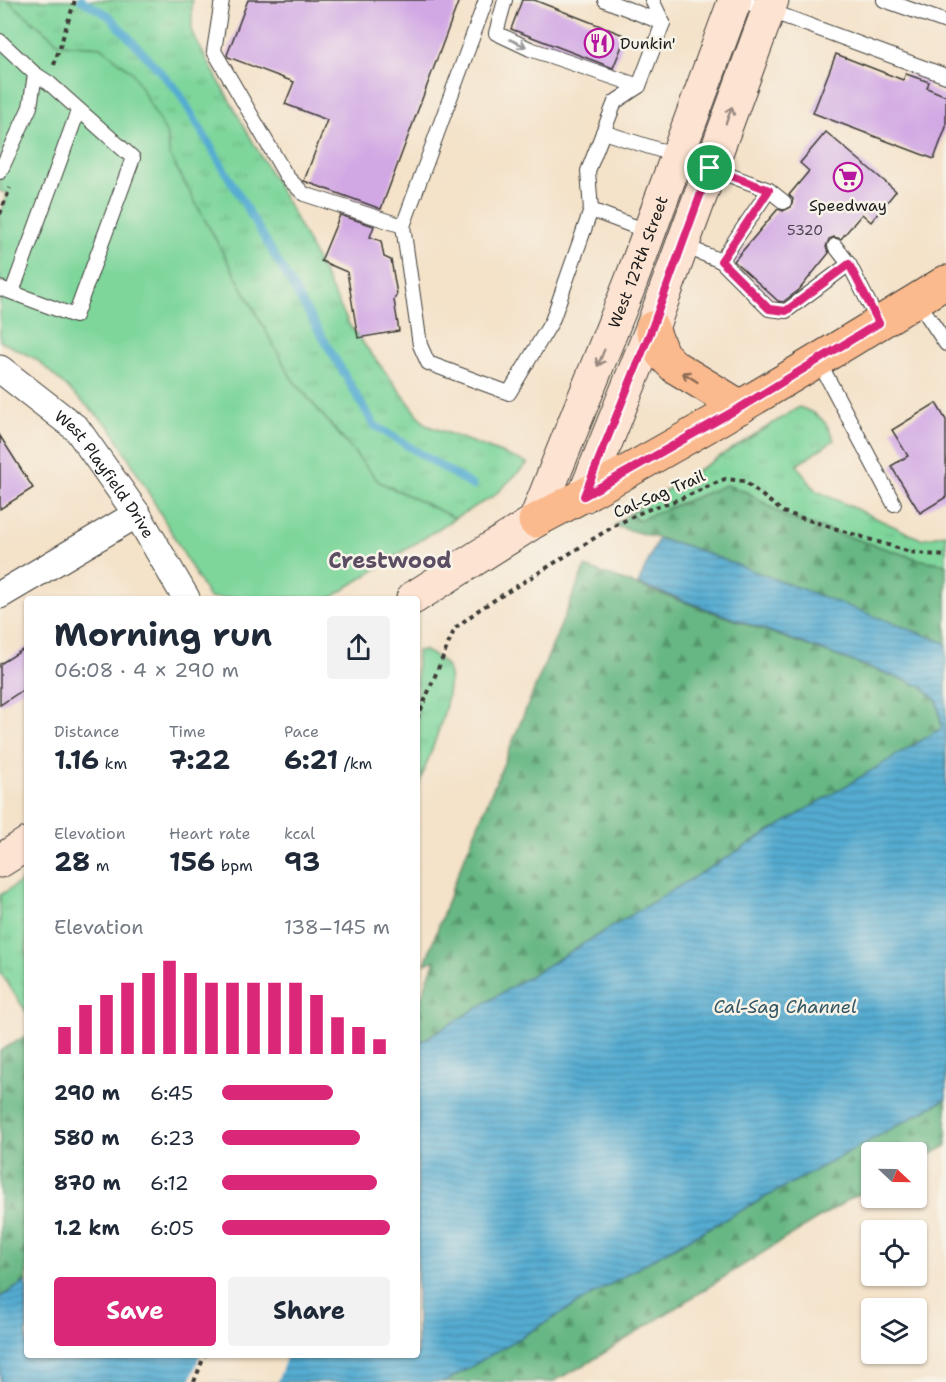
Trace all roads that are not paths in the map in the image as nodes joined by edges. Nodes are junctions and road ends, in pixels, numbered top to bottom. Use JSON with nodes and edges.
{"nodes":[{"id":1,"x":222,"y":0,"type":"edge"},
{"id":2,"x":486,"y":0,"type":"edge"},
{"id":3,"x":505,"y":0,"type":"edge"},
{"id":4,"x":605,"y":0,"type":"edge"},
{"id":5,"x":652,"y":0,"type":"edge"},
{"id":6,"x":735,"y":0,"type":"edge"},
{"id":7,"x":884,"y":0,"type":"edge"},
{"id":8,"x":760,"y":3,"type":"edge"},
{"id":9,"x":663,"y":22,"type":"junction"},
{"id":10,"x":946,"y":22,"type":"edge"},
{"id":11,"x":0,"y":41,"type":"edge"},
{"id":12,"x":35,"y":74,"type":"junction"},
{"id":13,"x":946,"y":76,"type":"edge"},
{"id":14,"x":639,"y":86,"type":"junction"},
{"id":15,"x":78,"y":111,"type":"junction"},
{"id":16,"x":603,"y":132,"type":"junction"},
{"id":17,"x":678,"y":156,"type":"junction"},
{"id":18,"x":710,"y":168,"type":"junction"},
{"id":19,"x":0,"y":172,"type":"edge"},
{"id":20,"x":769,"y":190,"type":"junction"},
{"id":21,"x":784,"y":201,"type":"dead end"},
{"id":22,"x":591,"y":210,"type":"junction"},
{"id":23,"x":403,"y":226,"type":"junction"},
{"id":24,"x":649,"y":232,"type":"junction"},
{"id":25,"x":682,"y":245,"type":"junction"},
{"id":26,"x":835,"y":246,"type":"dead end"},
{"id":27,"x":721,"y":261,"type":"junction"},
{"id":28,"x":849,"y":264,"type":"junction"},
{"id":29,"x":946,"y":282,"type":"edge"},
{"id":30,"x":6,"y":290,"type":"edge"},
{"id":31,"x":917,"y":300,"type":"junction"},
{"id":32,"x":879,"y":323,"type":"junction"},
{"id":33,"x":652,"y":328,"type":"junction"},
{"id":34,"x":946,"y":344,"type":"edge"},
{"id":35,"x":818,"y":360,"type":"junction"},
{"id":36,"x":0,"y":369,"type":"edge"},
{"id":37,"x":741,"y":407,"type":"junction"},
{"id":38,"x":584,"y":496,"type":"junction"},
{"id":39,"x":894,"y":504,"type":"dead end"},
{"id":40,"x":137,"y":514,"type":"junction"},
{"id":41,"x":535,"y":521,"type":"junction"},
{"id":42,"x":0,"y":595,"type":"edge"},
{"id":43,"x":185,"y":596,"type":"edge"},
{"id":44,"x":417,"y":596,"type":"edge"},
{"id":45,"x":24,"y":846,"type":"edge"},
{"id":46,"x":0,"y":861,"type":"edge"}],
"edges":[{"from":1,"to":23,"type":"lane"},
{"from":2,"to":23,"type":"lane"},
{"from":3,"to":14,"type":"lane","one_way":true},
{"from":4,"to":9,"type":"lane"},
{"from":5,"to":9,"type":"lane"},
{"from":6,"to":17,"type":"main road","name":"West 127th Street"},
{"from":7,"to":10,"type":"lane"},
{"from":8,"to":13,"type":"lane"},
{"from":18,"to":8,"type":"main road","one_way":true},
{"from":9,"to":14,"type":"lane"},
{"from":11,"to":12,"type":"lane"},
{"from":12,"to":15,"type":"lane"},
{"from":12,"to":19,"type":"lane"},
{"from":14,"to":16,"type":"lane"},
{"from":15,"to":30,"type":"lane"},
{"from":15,"to":30,"type":"lane"},
{"from":16,"to":17,"type":"lane"},
{"from":16,"to":22,"type":"lane"},
{"from":17,"to":24,"type":"main road","name":"West 127th Street"},
{"from":18,"to":20,"type":"lane"},
{"from":18,"to":25,"type":"main road"},
{"from":20,"to":21,"type":"lane"},
{"from":20,"to":27,"type":"lane"},
{"from":22,"to":23,"type":"lane"},
{"from":22,"to":24,"type":"lane"},
{"from":24,"to":41,"type":"main road","name":"West 127th Street","one_way":true},
{"from":25,"to":27,"type":"lane"},
{"from":25,"to":33,"type":"main road"},
{"from":26,"to":28,"type":"lane"},
{"from":27,"to":28,"type":"lane"},
{"from":28,"to":32,"type":"lane"},
{"from":29,"to":31,"type":"main road"},
{"from":31,"to":32,"type":"main road"},
{"from":31,"to":34,"type":"lane"},
{"from":32,"to":35,"type":"main road"},
{"from":37,"to":33,"type":"main road","one_way":true},
{"from":33,"to":38,"type":"main road"},
{"from":35,"to":37,"type":"main road"},
{"from":35,"to":39,"type":"lane"},
{"from":36,"to":40,"type":"street","name":"West Playfield Drive"},
{"from":37,"to":38,"type":"main road"},
{"from":38,"to":41,"type":"main road"},
{"from":40,"to":42,"type":"street"},
{"from":40,"to":43,"type":"street","name":"West Playfield Drive"},
{"from":41,"to":44,"type":"main road"},
{"from":45,"to":46,"type":"main road"}]}
